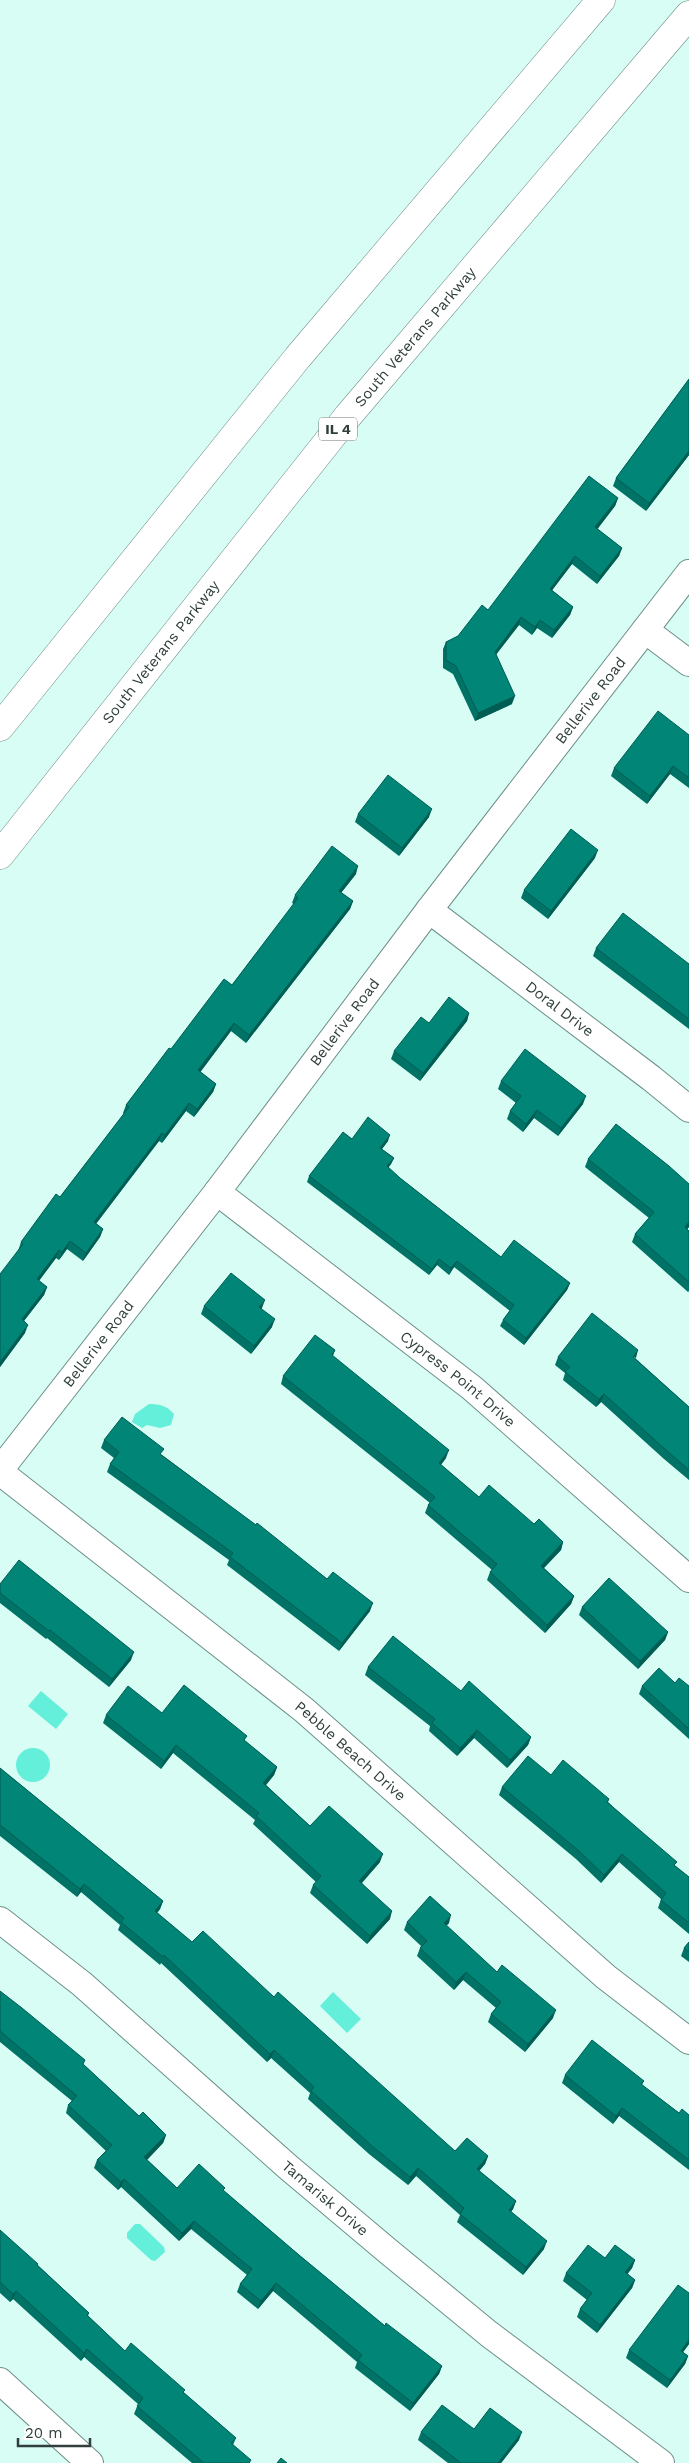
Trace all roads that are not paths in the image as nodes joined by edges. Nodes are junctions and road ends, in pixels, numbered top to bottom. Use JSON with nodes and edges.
{"nodes":[{"id":1,"x":600,"y":0,"type":"edge"},
{"id":2,"x":689,"y":15,"type":"edge"},
{"id":3,"x":689,"y":574,"type":"edge"},
{"id":4,"x":645,"y":630,"type":"junction"},
{"id":5,"x":689,"y":663,"type":"edge"},
{"id":6,"x":0,"y":727,"type":"edge"},
{"id":7,"x":0,"y":855,"type":"edge"},
{"id":8,"x":429,"y":910,"type":"junction"},
{"id":9,"x":689,"y":1109,"type":"edge"},
{"id":10,"x":216,"y":1192,"type":"junction"},
{"id":11,"x":0,"y":1471,"type":"edge"},
{"id":12,"x":689,"y":1579,"type":"edge"},
{"id":13,"x":0,"y":1920,"type":"edge"},
{"id":14,"x":689,"y":2041,"type":"edge"},
{"id":15,"x":0,"y":2381,"type":"edge"},
{"id":16,"x":90,"y":2463,"type":"edge"},
{"id":17,"x":661,"y":2463,"type":"edge"}],
"edges":[{"from":1,"to":6,"type":"highway"},
{"from":2,"to":7,"type":"highway","name":"South Veterans Parkway","number":"IL 4"},
{"from":3,"to":4,"type":"street","name":"Bellerive Road"},
{"from":4,"to":5,"type":"street"},
{"from":4,"to":8,"type":"street","name":"Bellerive Road"},
{"from":8,"to":9,"type":"street","name":"Doral Drive"},
{"from":8,"to":10,"type":"street","name":"Bellerive Road"},
{"from":10,"to":11,"type":"street","name":"Bellerive Road"},
{"from":10,"to":12,"type":"street","name":"Cypress Point Drive"},
{"from":11,"to":14,"type":"street","name":"Pebble Beach Drive"},
{"from":13,"to":17,"type":"street","name":"Tamarisk Drive"},
{"from":15,"to":16,"type":"street"}]}
